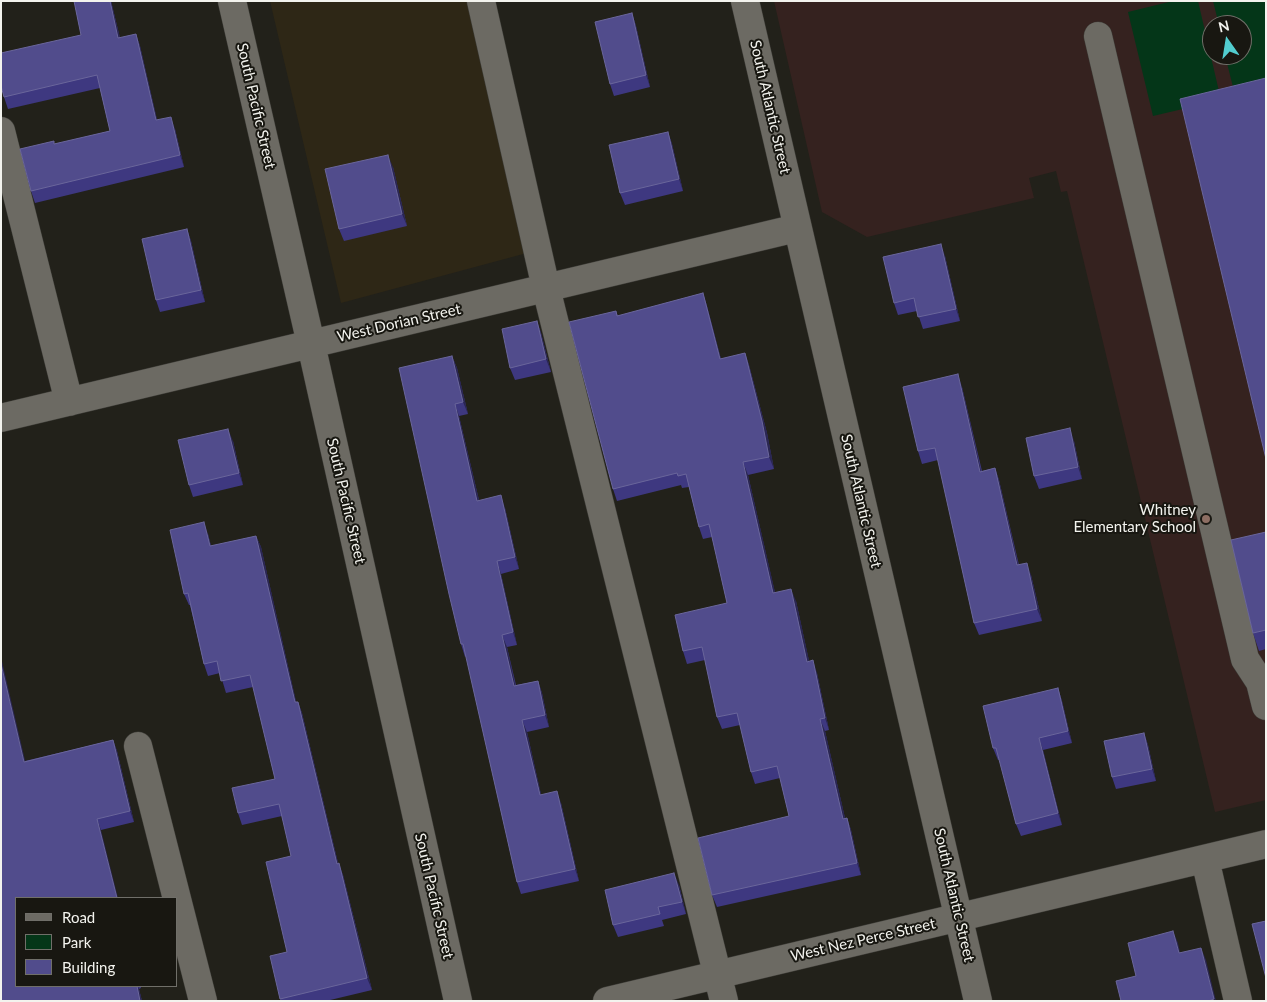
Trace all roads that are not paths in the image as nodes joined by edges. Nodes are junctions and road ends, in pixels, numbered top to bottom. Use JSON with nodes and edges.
{"nodes":[{"id":1,"x":232,"y":1,"type":"edge"},
{"id":2,"x":481,"y":1,"type":"edge"},
{"id":3,"x":745,"y":1,"type":"edge"},
{"id":4,"x":1098,"y":36,"type":"dead end"},
{"id":5,"x":1,"y":130,"type":"edge"},
{"id":6,"x":797,"y":228,"type":"junction"},
{"id":7,"x":546,"y":288,"type":"junction"},
{"id":8,"x":311,"y":344,"type":"junction"},
{"id":9,"x":69,"y":402,"type":"junction"},
{"id":10,"x":1,"y":418,"type":"edge"},
{"id":11,"x":1264,"y":690,"type":"edge"},
{"id":12,"x":138,"y":746,"type":"dead end"},
{"id":13,"x":1266,"y":844,"type":"edge"},
{"id":14,"x":1205,"y":859,"type":"junction"},
{"id":15,"x":176,"y":897,"type":"edge"},
{"id":16,"x":178,"y":903,"type":"edge"},
{"id":17,"x":959,"y":917,"type":"junction"},
{"id":18,"x":718,"y":975,"type":"junction"},
{"id":19,"x":203,"y":1001,"type":"edge"},
{"id":20,"x":458,"y":1001,"type":"edge"},
{"id":21,"x":607,"y":1001,"type":"edge"},
{"id":22,"x":724,"y":1001,"type":"edge"},
{"id":23,"x":978,"y":1001,"type":"edge"},
{"id":24,"x":1238,"y":1001,"type":"edge"}],
"edges":[{"from":1,"to":8,"type":"street","name":"South Pacific Street"},
{"from":2,"to":7,"type":"street"},
{"from":3,"to":6,"type":"street","name":"South Atlantic Street"},
{"from":4,"to":11,"type":"street"},
{"from":5,"to":9,"type":"street"},
{"from":6,"to":7,"type":"street","name":"West Dorian Street"},
{"from":6,"to":17,"type":"street","name":"South Atlantic Street"},
{"from":7,"to":8,"type":"street","name":"West Dorian Street"},
{"from":7,"to":18,"type":"street"},
{"from":8,"to":9,"type":"street","name":"West Dorian Street"},
{"from":8,"to":20,"type":"street","name":"South Pacific Street"},
{"from":9,"to":10,"type":"street","name":"West Dorian Street"},
{"from":12,"to":15,"type":"street"},
{"from":13,"to":14,"type":"street","name":"West Nez Perce Street"},
{"from":14,"to":17,"type":"street","name":"West Nez Perce Street"},
{"from":14,"to":24,"type":"street"},
{"from":16,"to":19,"type":"street"},
{"from":17,"to":18,"type":"street","name":"West Nez Perce Street"},
{"from":17,"to":23,"type":"street","name":"South Atlantic Street"},
{"from":18,"to":21,"type":"street","name":"West Nez Perce Street"},
{"from":18,"to":22,"type":"street"}]}
